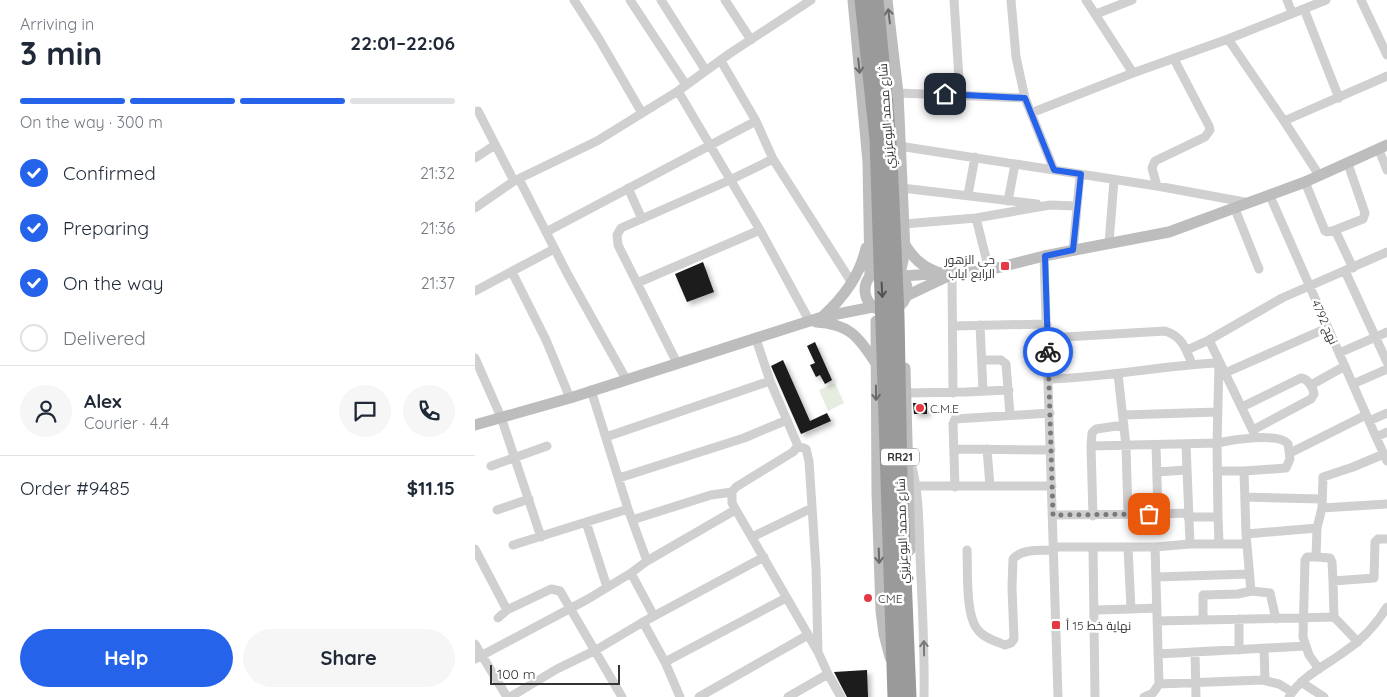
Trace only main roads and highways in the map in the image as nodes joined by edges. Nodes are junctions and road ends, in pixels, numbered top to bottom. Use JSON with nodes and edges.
{"nodes":[{"id":1,"x":853,"y":0,"type":"edge"},
{"id":2,"x":862,"y":0,"type":"edge"},
{"id":3,"x":876,"y":0,"type":"edge"},
{"id":4,"x":887,"y":0,"type":"edge"},
{"id":5,"x":1383,"y":147,"type":"edge"},
{"id":6,"x":892,"y":226,"type":"junction"},
{"id":7,"x":869,"y":237,"type":"junction"},
{"id":8,"x":904,"y":243,"type":"junction"},
{"id":9,"x":952,"y":274,"type":"junction"},
{"id":10,"x":902,"y":275,"type":"junction"},
{"id":11,"x":868,"y":278,"type":"junction"},
{"id":12,"x":905,"y":299,"type":"junction"},
{"id":13,"x":875,"y":308,"type":"junction"},
{"id":14,"x":826,"y":316,"type":"junction"},
{"id":15,"x":810,"y":322,"type":"junction"},
{"id":16,"x":891,"y":335,"type":"junction"},
{"id":17,"x":880,"y":366,"type":"junction"},
{"id":18,"x":475,"y":425,"type":"edge"},
{"id":19,"x":907,"y":654,"type":"junction"},
{"id":20,"x":895,"y":697,"type":"edge"},
{"id":21,"x":909,"y":697,"type":"edge"}],
"edges":[{"from":1,"to":7,"type":"main road","one_way":true},
{"from":2,"to":6,"type":"highway","name":"شارع محمد البوعزيزي","number":"RR21"},
{"from":3,"to":6,"type":"highway","name":"شارع محمد البوعزيزي","number":"RR21"},
{"from":6,"to":4,"type":"main road","one_way":true},
{"from":5,"to":9,"type":"main road"},
{"from":6,"to":8,"type":"main road"},
{"from":6,"to":16,"type":"highway","number":"RR21"},
{"from":7,"to":11,"type":"main road"},
{"from":7,"to":14,"type":"main road"},
{"from":8,"to":9,"type":"main road"},
{"from":8,"to":10,"type":"main road"},
{"from":9,"to":10,"type":"main road"},
{"from":9,"to":12,"type":"main road"},
{"from":10,"to":11,"type":"main road"},
{"from":10,"to":12,"type":"main road"},
{"from":11,"to":13,"type":"main road"},
{"from":11,"to":14,"type":"main road"},
{"from":12,"to":13,"type":"main road"},
{"from":12,"to":19,"type":"main road"},
{"from":13,"to":14,"type":"main road"},
{"from":13,"to":17,"type":"main road"},
{"from":14,"to":15,"type":"main road"},
{"from":15,"to":17,"type":"main road"},
{"from":15,"to":18,"type":"main road"},
{"from":16,"to":17,"type":"highway","number":"RR21"},
{"from":16,"to":19,"type":"highway","name":"شارع محمد البوعزيزي","number":"RR21"},
{"from":17,"to":20,"type":"highway","name":"شارع محمد البوعزيزي","number":"RR21","one_way":true},
{"from":19,"to":21,"type":"highway","name":"شارع محمد البوعزيزي","number":"RR21"}]}
